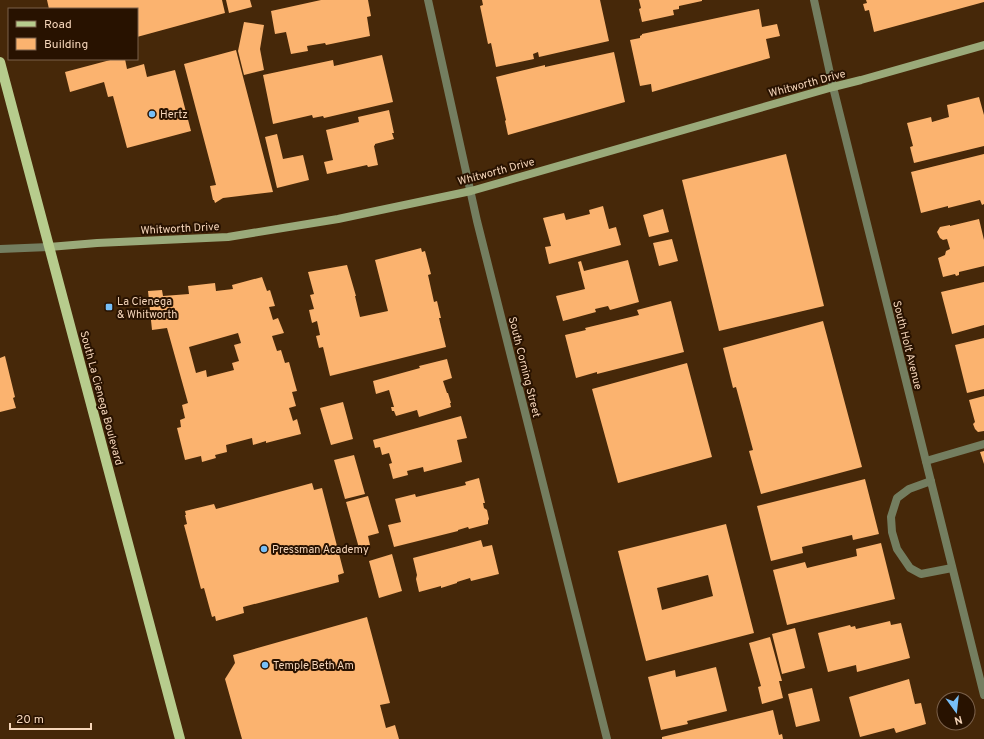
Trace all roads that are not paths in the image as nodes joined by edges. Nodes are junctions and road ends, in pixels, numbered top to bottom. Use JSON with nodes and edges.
{"nodes":[{"id":1,"x":428,"y":0,"type":"edge"},
{"id":2,"x":814,"y":0,"type":"edge"},
{"id":3,"x":984,"y":46,"type":"edge"},
{"id":4,"x":0,"y":62,"type":"edge"},
{"id":5,"x":833,"y":87,"type":"junction"},
{"id":6,"x":471,"y":191,"type":"junction"},
{"id":7,"x":49,"y":247,"type":"junction"},
{"id":8,"x":0,"y":249,"type":"edge"},
{"id":9,"x":984,"y":444,"type":"edge"},
{"id":10,"x":926,"y":461,"type":"junction"},
{"id":11,"x":931,"y":481,"type":"junction"},
{"id":12,"x":952,"y":568,"type":"junction"},
{"id":13,"x":984,"y":695,"type":"edge"},
{"id":14,"x":180,"y":739,"type":"edge"},
{"id":15,"x":607,"y":739,"type":"edge"}],
"edges":[{"from":1,"to":6,"type":"street","name":"South Corning Street"},
{"from":2,"to":5,"type":"street","name":"South Holt Avenue"},
{"from":3,"to":5,"type":"street","name":"Whitworth Drive"},
{"from":4,"to":7,"type":"main road","name":"South La Cienega Boulevard"},
{"from":5,"to":6,"type":"street","name":"Whitworth Drive"},
{"from":5,"to":10,"type":"street","name":"South Holt Avenue"},
{"from":6,"to":7,"type":"street","name":"Whitworth Drive"},
{"from":6,"to":15,"type":"street","name":"South Corning Street"},
{"from":7,"to":8,"type":"street","name":"Whitworth Drive"},
{"from":7,"to":14,"type":"main road","name":"South La Cienega Boulevard"},
{"from":9,"to":10,"type":"street"},
{"from":10,"to":11,"type":"street","name":"South Holt Avenue"},
{"from":11,"to":12,"type":"street","name":"South Holt Avenue"},
{"from":11,"to":12,"type":"street"},
{"from":12,"to":13,"type":"street","name":"South Holt Avenue"}]}
